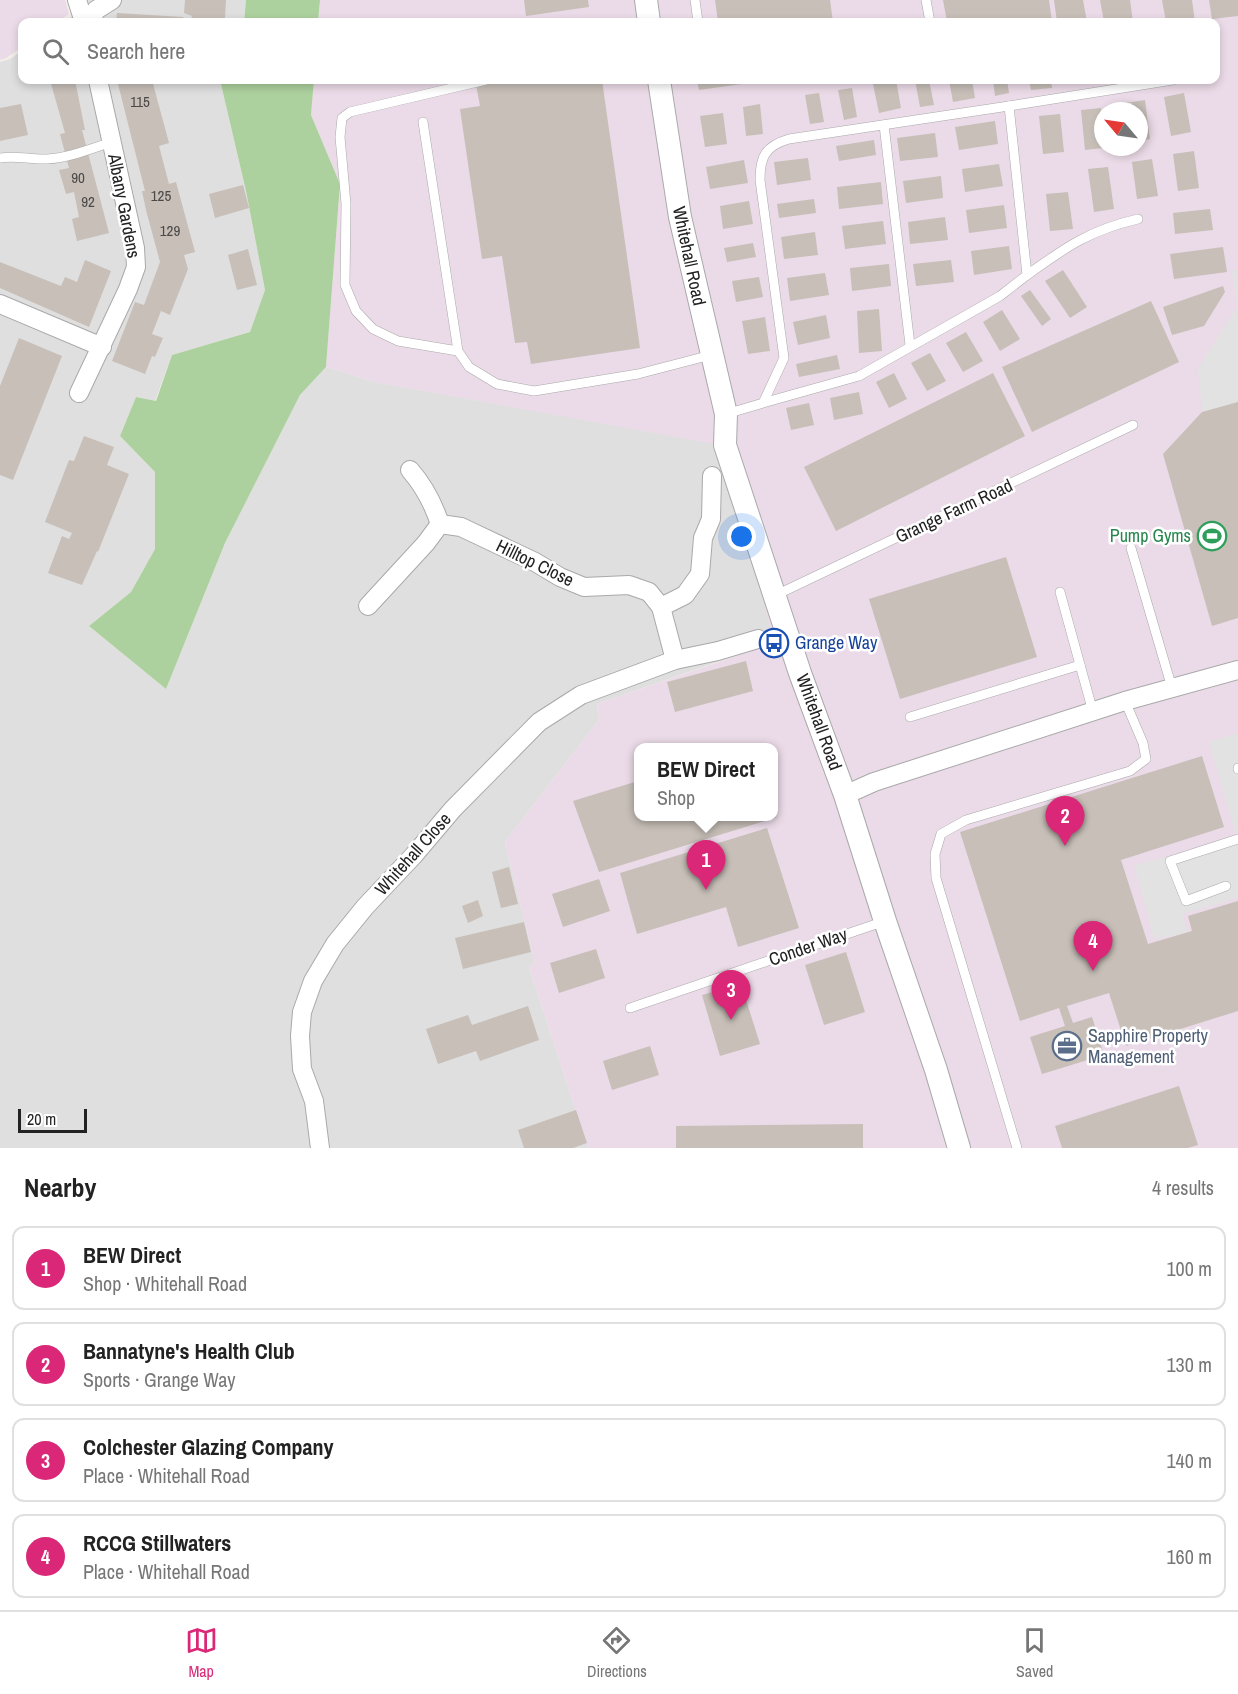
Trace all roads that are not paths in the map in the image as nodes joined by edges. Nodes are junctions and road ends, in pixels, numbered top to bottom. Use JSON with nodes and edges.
{"nodes":[{"id":1,"x":77,"y":0,"type":"edge"},
{"id":2,"x":112,"y":0,"type":"edge"},
{"id":3,"x":646,"y":0,"type":"edge"},
{"id":4,"x":695,"y":0,"type":"edge"},
{"id":5,"x":926,"y":0,"type":"edge"},
{"id":6,"x":83,"y":18,"type":"edge"},
{"id":7,"x":92,"y":18,"type":"edge"},
{"id":8,"x":648,"y":18,"type":"edge"},
{"id":9,"x":697,"y":18,"type":"edge"},
{"id":10,"x":929,"y":18,"type":"edge"},
{"id":11,"x":99,"y":84,"type":"edge"},
{"id":12,"x":469,"y":84,"type":"edge"},
{"id":13,"x":660,"y":84,"type":"edge"},
{"id":14,"x":1148,"y":84,"type":"edge"},
{"id":15,"x":1009,"y":106,"type":"junction"},
{"id":16,"x":423,"y":122,"type":"dead end"},
{"id":17,"x":884,"y":125,"type":"junction"},
{"id":18,"x":112,"y":142,"type":"junction"},
{"id":19,"x":0,"y":159,"type":"edge"},
{"id":20,"x":1138,"y":219,"type":"dead end"},
{"id":21,"x":1027,"y":275,"type":"junction"},
{"id":22,"x":0,"y":304,"type":"edge"},
{"id":23,"x":910,"y":345,"type":"junction"},
{"id":24,"x":102,"y":347,"type":"junction"},
{"id":25,"x":458,"y":351,"type":"junction"},
{"id":26,"x":711,"y":355,"type":"junction"},
{"id":27,"x":79,"y":393,"type":"dead end"},
{"id":28,"x":763,"y":403,"type":"junction"},
{"id":29,"x":726,"y":414,"type":"junction"},
{"id":30,"x":1133,"y":425,"type":"dead end"},
{"id":31,"x":410,"y":470,"type":"dead end"},
{"id":32,"x":712,"y":476,"type":"dead end"},
{"id":33,"x":440,"y":524,"type":"junction"},
{"id":34,"x":1131,"y":548,"type":"dead end"},
{"id":35,"x":1060,"y":592,"type":"dead end"},
{"id":36,"x":774,"y":596,"type":"junction"},
{"id":37,"x":368,"y":606,"type":"dead end"},
{"id":38,"x":661,"y":607,"type":"junction"},
{"id":39,"x":758,"y":639,"type":"dead end"},
{"id":40,"x":675,"y":660,"type":"junction"},
{"id":41,"x":1080,"y":665,"type":"junction"},
{"id":42,"x":1238,"y":670,"type":"edge"},
{"id":43,"x":1172,"y":688,"type":"junction"},
{"id":44,"x":1125,"y":701,"type":"junction"},
{"id":45,"x":1093,"y":712,"type":"junction"},
{"id":46,"x":910,"y":717,"type":"dead end"},
{"id":47,"x":845,"y":795,"type":"junction"},
{"id":48,"x":1238,"y":839,"type":"edge"},
{"id":49,"x":1226,"y":886,"type":"dead end"},
{"id":50,"x":885,"y":921,"type":"junction"},
{"id":51,"x":630,"y":1008,"type":"dead end"},
{"id":52,"x":320,"y":1148,"type":"edge"},
{"id":53,"x":959,"y":1148,"type":"edge"},
{"id":54,"x":1017,"y":1148,"type":"edge"}],
"edges":[{"from":1,"to":6,"type":"street"},
{"from":2,"to":7,"type":"street"},
{"from":3,"to":8,"type":"street"},
{"from":4,"to":9,"type":"lane"},
{"from":5,"to":10,"type":"lane"},
{"from":11,"to":18,"type":"street","name":"Albany Gardens"},
{"from":12,"to":25,"type":"lane"},
{"from":13,"to":26,"type":"street","name":"Whitehall Road"},
{"from":14,"to":15,"type":"lane"},
{"from":15,"to":17,"type":"lane"},
{"from":15,"to":21,"type":"lane"},
{"from":16,"to":25,"type":"lane"},
{"from":17,"to":23,"type":"lane"},
{"from":17,"to":28,"type":"lane"},
{"from":18,"to":19,"type":"lane"},
{"from":18,"to":24,"type":"street","name":"Albany Gardens"},
{"from":20,"to":21,"type":"lane"},
{"from":21,"to":23,"type":"lane"},
{"from":22,"to":24,"type":"street"},
{"from":23,"to":28,"type":"lane"},
{"from":24,"to":27,"type":"street","name":"Albany Gardens"},
{"from":25,"to":26,"type":"lane"},
{"from":26,"to":29,"type":"street","name":"Whitehall Road"},
{"from":28,"to":29,"type":"lane"},
{"from":29,"to":36,"type":"street","name":"Whitehall Road"},
{"from":30,"to":36,"type":"lane","name":"Grange Farm Road"},
{"from":31,"to":33,"type":"street"},
{"from":32,"to":38,"type":"street"},
{"from":33,"to":37,"type":"street"},
{"from":33,"to":38,"type":"street","name":"Hilltop Close"},
{"from":34,"to":43,"type":"lane"},
{"from":35,"to":41,"type":"lane"},
{"from":36,"to":47,"type":"street","name":"Whitehall Road"},
{"from":38,"to":40,"type":"street"},
{"from":39,"to":40,"type":"street","name":"Whitehall Close"},
{"from":40,"to":52,"type":"street","name":"Whitehall Close"},
{"from":41,"to":45,"type":"lane"},
{"from":41,"to":46,"type":"lane"},
{"from":42,"to":43,"type":"street"},
{"from":43,"to":44,"type":"street"},
{"from":44,"to":45,"type":"street"},
{"from":44,"to":54,"type":"lane"},
{"from":45,"to":47,"type":"street"},
{"from":47,"to":50,"type":"street","name":"Whitehall Road"},
{"from":48,"to":49,"type":"lane"},
{"from":50,"to":51,"type":"lane","name":"Conder Way"},
{"from":50,"to":53,"type":"street","name":"Whitehall Road"}]}
